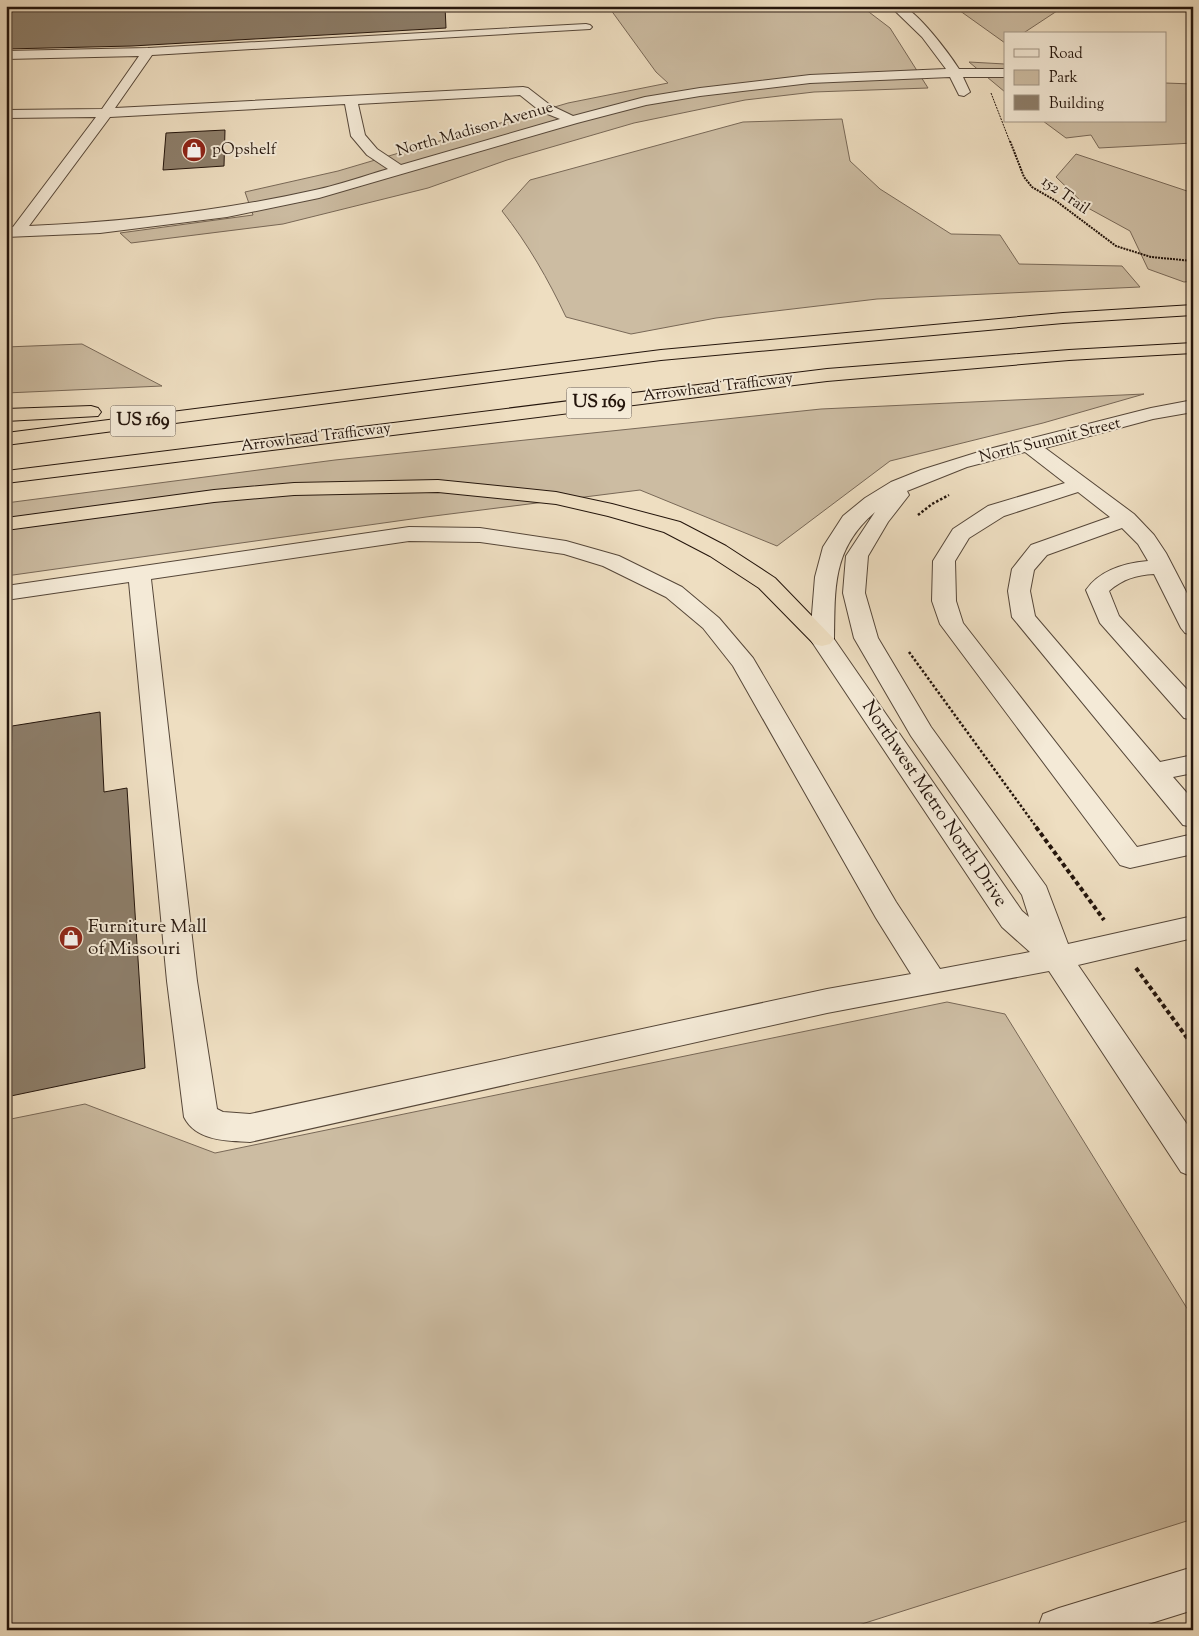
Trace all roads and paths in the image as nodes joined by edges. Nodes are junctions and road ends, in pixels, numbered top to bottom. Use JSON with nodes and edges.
{"nodes":[{"id":1,"x":894,"y":6,"type":"edge"},
{"id":2,"x":586,"y":27,"type":"dead end"},
{"id":3,"x":148,"y":52,"type":"junction"},
{"id":4,"x":6,"y":55,"type":"edge"},
{"id":5,"x":956,"y":73,"type":"junction"},
{"id":6,"x":1004,"y":73,"type":"edge"},
{"id":7,"x":989,"y":89,"type":"dead end"},
{"id":8,"x":964,"y":92,"type":"dead end"},
{"id":9,"x":351,"y":100,"type":"junction"},
{"id":10,"x":105,"y":112,"type":"junction"},
{"id":11,"x":6,"y":114,"type":"edge"},
{"id":12,"x":572,"y":120,"type":"junction"},
{"id":13,"x":398,"y":170,"type":"junction"},
{"id":14,"x":12,"y":232,"type":"edge"},
{"id":15,"x":1193,"y":261,"type":"edge"},
{"id":16,"x":1193,"y":310,"type":"edge"},
{"id":17,"x":1193,"y":348,"type":"edge"},
{"id":18,"x":280,"y":404,"type":"junction"},
{"id":19,"x":1193,"y":406,"type":"edge"},
{"id":20,"x":6,"y":415,"type":"edge"},
{"id":21,"x":6,"y":439,"type":"edge"},
{"id":22,"x":1030,"y":446,"type":"junction"},
{"id":23,"x":6,"y":477,"type":"edge"},
{"id":24,"x":909,"y":482,"type":"junction"},
{"id":25,"x":1080,"y":485,"type":"junction"},
{"id":26,"x":1126,"y":519,"type":"junction"},
{"id":27,"x":6,"y":524,"type":"edge"},
{"id":28,"x":1161,"y":566,"type":"junction"},
{"id":29,"x":139,"y":573,"type":"junction"},
{"id":30,"x":6,"y":593,"type":"edge"},
{"id":31,"x":1193,"y":628,"type":"edge"},
{"id":32,"x":822,"y":639,"type":"junction"},
{"id":33,"x":1193,"y":712,"type":"edge"},
{"id":34,"x":1193,"y":764,"type":"edge"},
{"id":35,"x":1154,"y":772,"type":"junction"},
{"id":36,"x":1193,"y":818,"type":"edge"},
{"id":37,"x":1193,"y":844,"type":"edge"},
{"id":38,"x":1193,"y":927,"type":"edge"},
{"id":39,"x":1118,"y":943,"type":"junction"},
{"id":40,"x":1057,"y":958,"type":"junction"},
{"id":41,"x":932,"y":982,"type":"junction"},
{"id":42,"x":1193,"y":1046,"type":"edge"},
{"id":43,"x":1193,"y":1162,"type":"edge"},
{"id":44,"x":1193,"y":1588,"type":"edge"},
{"id":45,"x":1059,"y":1630,"type":"edge"}],
"edges":[{"from":1,"to":5,"type":"street"},
{"from":2,"to":3,"type":"street"},
{"from":3,"to":4,"type":"street"},
{"from":3,"to":10,"type":"street"},
{"from":5,"to":6,"type":"street","name":"North Madison Avenue"},
{"from":5,"to":8,"type":"street"},
{"from":5,"to":12,"type":"street","name":"North Madison Avenue"},
{"from":7,"to":15,"type":"path","name":"152 Trail"},
{"from":9,"to":10,"type":"street"},
{"from":9,"to":12,"type":"street"},
{"from":9,"to":13,"type":"street"},
{"from":10,"to":11,"type":"street"},
{"from":10,"to":14,"type":"street"},
{"from":12,"to":13,"type":"street","name":"North Madison Avenue"},
{"from":13,"to":14,"type":"street","name":"North Madison Avenue"},
{"from":16,"to":18,"type":"highway","name":"Arrowhead Trafficway","number":"US 169"},
{"from":17,"to":23,"type":"highway","name":"Arrowhead Trafficway","number":"US 169"},
{"from":18,"to":20,"type":"highway"},
{"from":18,"to":21,"type":"highway","name":"Arrowhead Trafficway","number":"US 169"},
{"from":19,"to":22,"type":"street","name":"North Summit Street"},
{"from":22,"to":24,"type":"street","name":"North Summit Street"},
{"from":22,"to":25,"type":"street"},
{"from":24,"to":32,"type":"street","name":"North Summit Street"},
{"from":24,"to":40,"type":"street","name":"Northwest Metro North Drive"},
{"from":25,"to":26,"type":"street"},
{"from":25,"to":37,"type":"street"},
{"from":26,"to":28,"type":"street"},
{"from":26,"to":35,"type":"street"},
{"from":27,"to":32,"type":"highway"},
{"from":28,"to":31,"type":"street"},
{"from":28,"to":33,"type":"street"},
{"from":29,"to":30,"type":"street"},
{"from":29,"to":41,"type":"street"},
{"from":29,"to":41,"type":"street"},
{"from":32,"to":40,"type":"street","name":"Northwest Metro North Drive"},
{"from":34,"to":35,"type":"street"},
{"from":35,"to":36,"type":"street"},
{"from":38,"to":39,"type":"street"},
{"from":39,"to":40,"type":"street"},
{"from":39,"to":42,"type":"path"},
{"from":40,"to":41,"type":"street"},
{"from":40,"to":43,"type":"street","name":"Northwest Metro North Drive"},
{"from":44,"to":45,"type":"street"}]}
